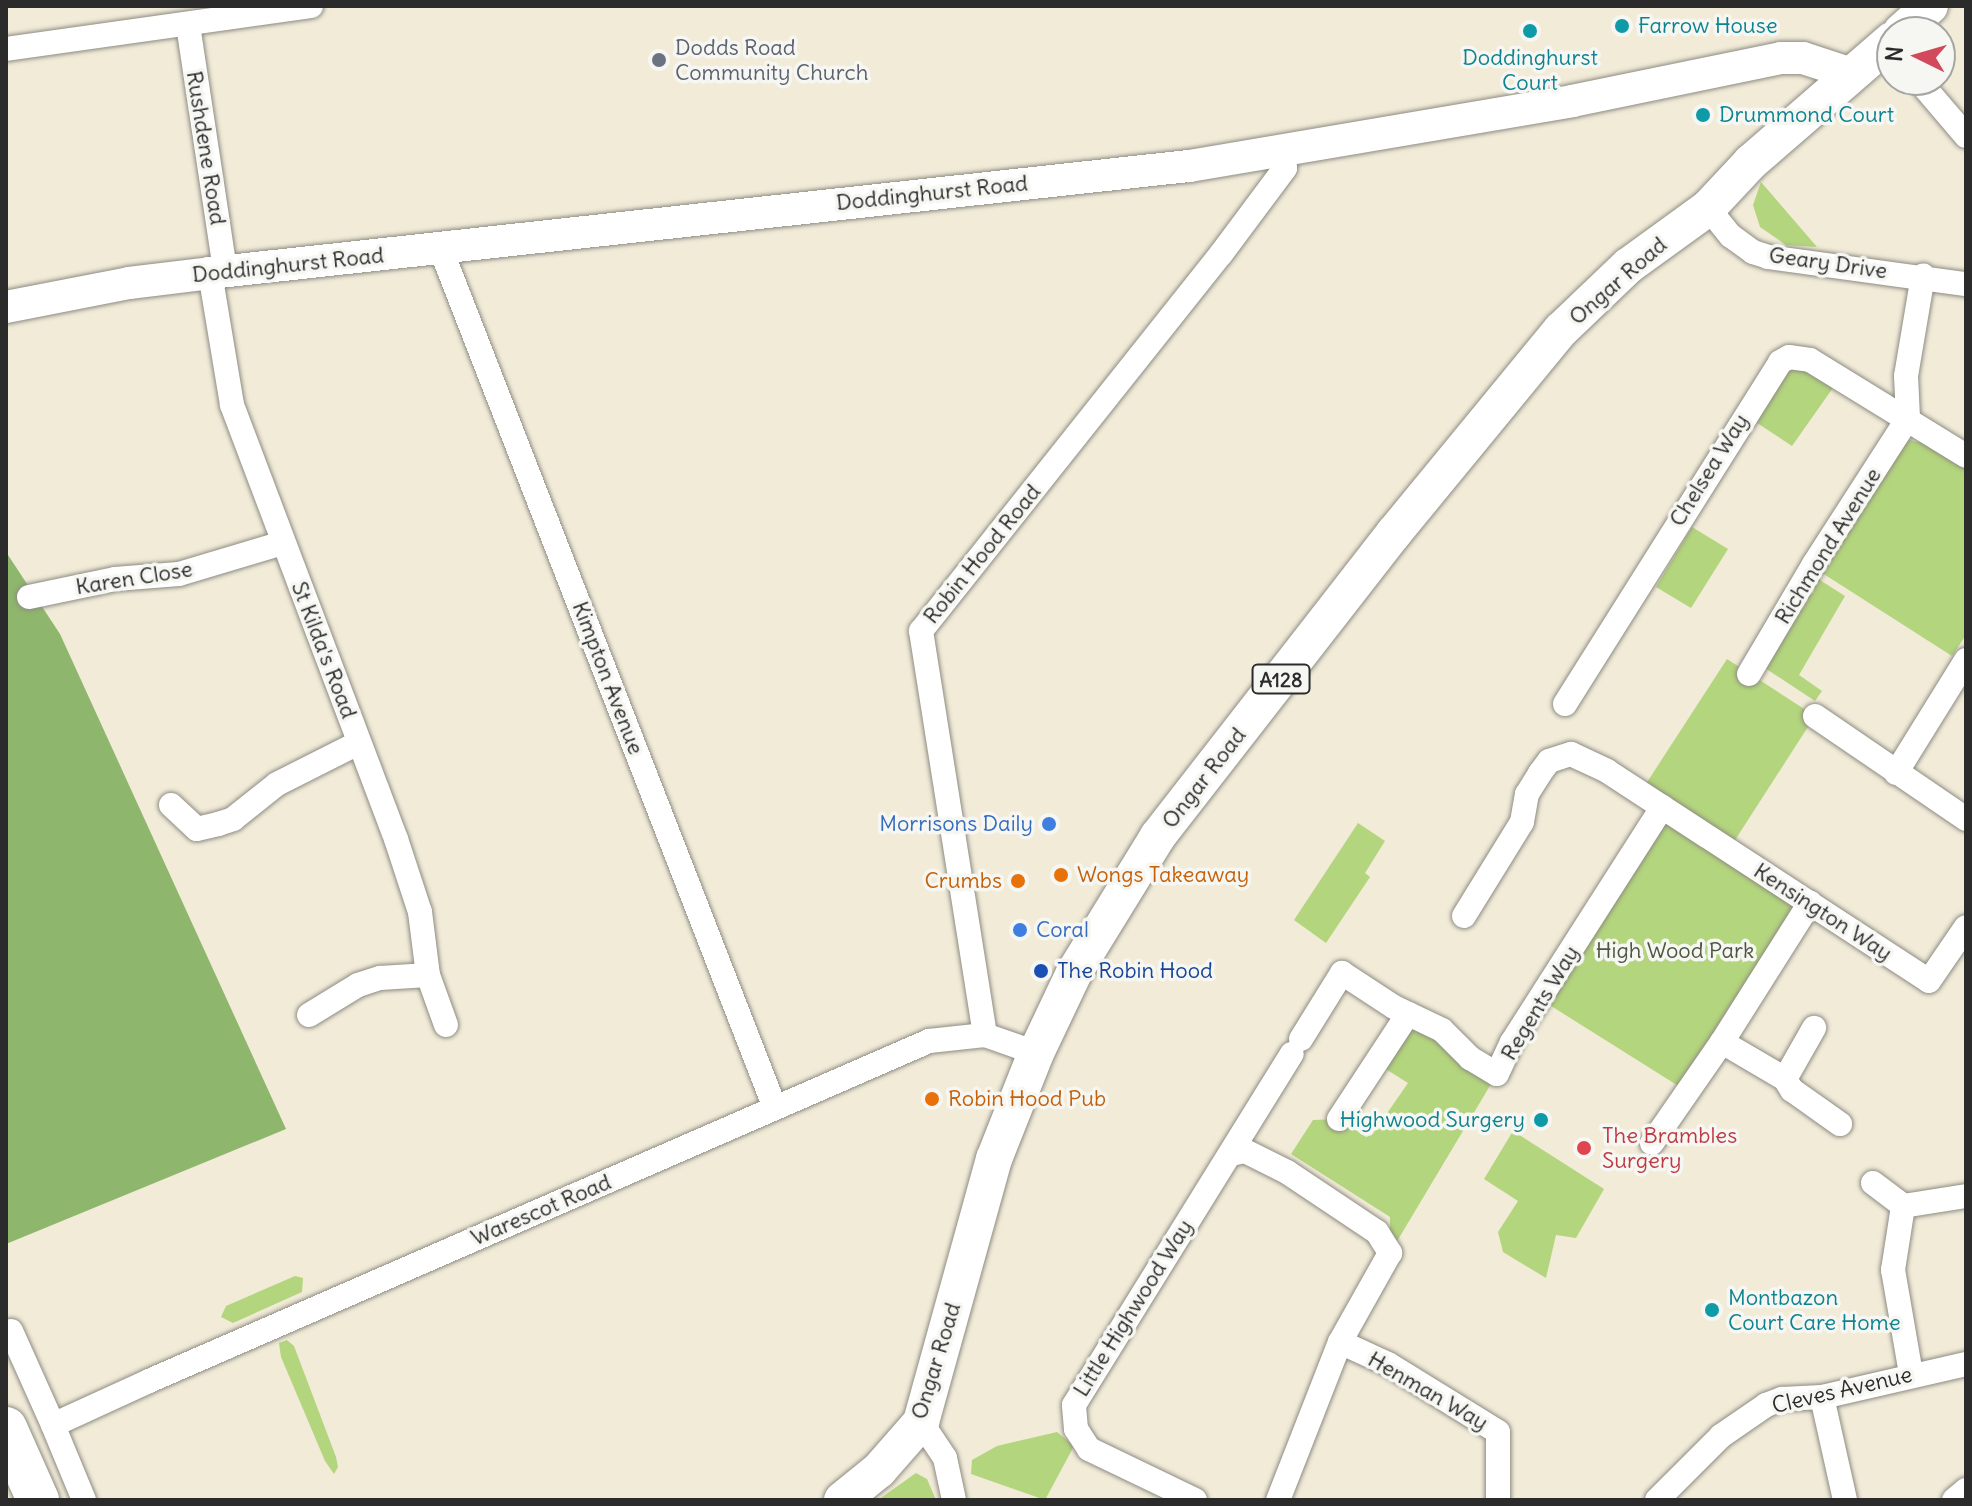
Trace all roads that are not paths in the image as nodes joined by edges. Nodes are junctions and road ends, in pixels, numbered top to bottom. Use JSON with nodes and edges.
{"nodes":[{"id":1,"x":311,"y":6,"type":"edge"},
{"id":2,"x":188,"y":25,"type":"junction"},
{"id":3,"x":6,"y":49,"type":"edge"},
{"id":4,"x":1876,"y":54,"type":"edge"},
{"id":5,"x":1852,"y":74,"type":"junction"},
{"id":6,"x":1932,"y":96,"type":"edge"},
{"id":7,"x":1966,"y":136,"type":"edge"},
{"id":8,"x":1284,"y":152,"type":"junction"},
{"id":9,"x":1708,"y":208,"type":"junction"},
{"id":10,"x":440,"y":247,"type":"junction"},
{"id":11,"x":217,"y":272,"type":"junction"},
{"id":12,"x":1923,"y":275,"type":"junction"},
{"id":13,"x":1966,"y":284,"type":"edge"},
{"id":14,"x":6,"y":307,"type":"edge"},
{"id":15,"x":1908,"y":418,"type":"junction"},
{"id":16,"x":1966,"y":456,"type":"edge"},
{"id":17,"x":283,"y":543,"type":"junction"},
{"id":18,"x":29,"y":597,"type":"dead end"},
{"id":19,"x":1965,"y":664,"type":"edge"},
{"id":20,"x":1749,"y":674,"type":"dead end"},
{"id":21,"x":1565,"y":704,"type":"dead end"},
{"id":22,"x":1815,"y":716,"type":"dead end"},
{"id":23,"x":358,"y":743,"type":"junction"},
{"id":24,"x":1896,"y":773,"type":"junction"},
{"id":25,"x":171,"y":805,"type":"dead end"},
{"id":26,"x":1662,"y":807,"type":"junction"},
{"id":27,"x":1966,"y":819,"type":"edge"},
{"id":28,"x":1810,"y":903,"type":"junction"},
{"id":29,"x":1464,"y":916,"type":"dead end"},
{"id":30,"x":1965,"y":933,"type":"edge"},
{"id":31,"x":428,"y":975,"type":"junction"},
{"id":32,"x":1408,"y":1014,"type":"junction"},
{"id":33,"x":309,"y":1015,"type":"dead end"},
{"id":34,"x":446,"y":1025,"type":"dead end"},
{"id":35,"x":1814,"y":1028,"type":"dead end"},
{"id":36,"x":985,"y":1035,"type":"junction"},
{"id":37,"x":1722,"y":1042,"type":"junction"},
{"id":38,"x":1297,"y":1047,"type":"joint"},
{"id":39,"x":1036,"y":1053,"type":"junction"},
{"id":40,"x":1785,"y":1079,"type":"junction"},
{"id":41,"x":775,"y":1108,"type":"junction"},
{"id":42,"x":1339,"y":1119,"type":"dead end"},
{"id":43,"x":1840,"y":1124,"type":"dead end"},
{"id":44,"x":1652,"y":1143,"type":"dead end"},
{"id":45,"x":1231,"y":1154,"type":"junction"},
{"id":46,"x":1873,"y":1183,"type":"dead end"},
{"id":47,"x":1966,"y":1196,"type":"edge"},
{"id":48,"x":1903,"y":1206,"type":"junction"},
{"id":49,"x":11,"y":1331,"type":"dead end"},
{"id":50,"x":1340,"y":1342,"type":"junction"},
{"id":51,"x":1966,"y":1364,"type":"edge"},
{"id":52,"x":1911,"y":1374,"type":"junction"},
{"id":53,"x":1822,"y":1397,"type":"junction"},
{"id":54,"x":921,"y":1422,"type":"junction"},
{"id":55,"x":53,"y":1425,"type":"junction"},
{"id":56,"x":6,"y":1428,"type":"edge"},
{"id":57,"x":1966,"y":1490,"type":"edge"},
{"id":58,"x":38,"y":1500,"type":"edge"},
{"id":59,"x":84,"y":1500,"type":"edge"},
{"id":60,"x":842,"y":1500,"type":"edge"},
{"id":61,"x":954,"y":1500,"type":"edge"},
{"id":62,"x":1195,"y":1500,"type":"edge"},
{"id":63,"x":1278,"y":1500,"type":"edge"},
{"id":64,"x":1498,"y":1500,"type":"edge"},
{"id":65,"x":1657,"y":1500,"type":"edge"},
{"id":66,"x":1845,"y":1500,"type":"edge"},
{"id":67,"x":1954,"y":1500,"type":"edge"}],
"edges":[{"from":1,"to":2,"type":"street"},
{"from":2,"to":3,"type":"street"},
{"from":2,"to":11,"type":"street","name":"Rushdene Road"},
{"from":4,"to":5,"type":"main road","name":"Ongar Road","number":"A128"},
{"from":5,"to":8,"type":"street","name":"Doddinghurst Road"},
{"from":5,"to":9,"type":"main road","name":"Ongar Road","number":"A128"},
{"from":6,"to":7,"type":"street"},
{"from":8,"to":10,"type":"street","name":"Doddinghurst Road"},
{"from":8,"to":36,"type":"street","name":"Robin Hood Road"},
{"from":9,"to":12,"type":"street","name":"Geary Drive"},
{"from":9,"to":39,"type":"main road","name":"Ongar Road","number":"A128"},
{"from":10,"to":11,"type":"street","name":"Doddinghurst Road"},
{"from":10,"to":41,"type":"street","name":"Kimpton Avenue"},
{"from":11,"to":14,"type":"street","name":"Doddinghurst Road"},
{"from":11,"to":17,"type":"street","name":"St Kilda's Road"},
{"from":12,"to":13,"type":"street","name":"Geary Drive"},
{"from":12,"to":15,"type":"street"},
{"from":15,"to":16,"type":"street"},
{"from":15,"to":20,"type":"street","name":"Richmond Avenue"},
{"from":15,"to":21,"type":"street","name":"Chelsea Way"},
{"from":17,"to":18,"type":"street","name":"Karen Close"},
{"from":17,"to":23,"type":"street","name":"St Kilda's Road"},
{"from":19,"to":24,"type":"street"},
{"from":22,"to":24,"type":"street"},
{"from":23,"to":25,"type":"street"},
{"from":23,"to":31,"type":"street","name":"St Kilda's Road"},
{"from":24,"to":27,"type":"street"},
{"from":26,"to":28,"type":"street","name":"Kensington Way"},
{"from":26,"to":29,"type":"street"},
{"from":26,"to":32,"type":"street","name":"Regents Way"},
{"from":28,"to":30,"type":"street","name":"Kensington Way"},
{"from":28,"to":37,"type":"street"},
{"from":31,"to":33,"type":"street"},
{"from":31,"to":34,"type":"street","name":"St Kilda's Road"},
{"from":32,"to":38,"type":"street","name":"Regents Way"},
{"from":32,"to":42,"type":"street"},
{"from":35,"to":40,"type":"street"},
{"from":36,"to":39,"type":"street","name":"Warescot Road"},
{"from":36,"to":41,"type":"street","name":"Warescot Road"},
{"from":37,"to":40,"type":"street"},
{"from":37,"to":44,"type":"street"},
{"from":38,"to":45,"type":"street","name":"Little Highwood Way"},
{"from":39,"to":54,"type":"main road","name":"Ongar Road","number":"A128"},
{"from":40,"to":43,"type":"street"},
{"from":41,"to":55,"type":"street","name":"Warescot Road"},
{"from":45,"to":50,"type":"street"},
{"from":45,"to":62,"type":"street","name":"Little Highwood Way"},
{"from":46,"to":48,"type":"street"},
{"from":47,"to":48,"type":"street"},
{"from":48,"to":52,"type":"street"},
{"from":49,"to":55,"type":"street"},
{"from":50,"to":63,"type":"street"},
{"from":50,"to":64,"type":"street","name":"Henman Way"},
{"from":51,"to":52,"type":"street","name":"Cleves Avenue"},
{"from":52,"to":53,"type":"street","name":"Cleves Avenue"},
{"from":53,"to":65,"type":"street","name":"Cleves Avenue"},
{"from":53,"to":66,"type":"street"},
{"from":54,"to":60,"type":"main road","name":"Ongar Road","number":"A128"},
{"from":54,"to":61,"type":"street"},
{"from":55,"to":59,"type":"street"},
{"from":56,"to":58,"type":"highway"},
{"from":57,"to":67,"type":"street"}]}
